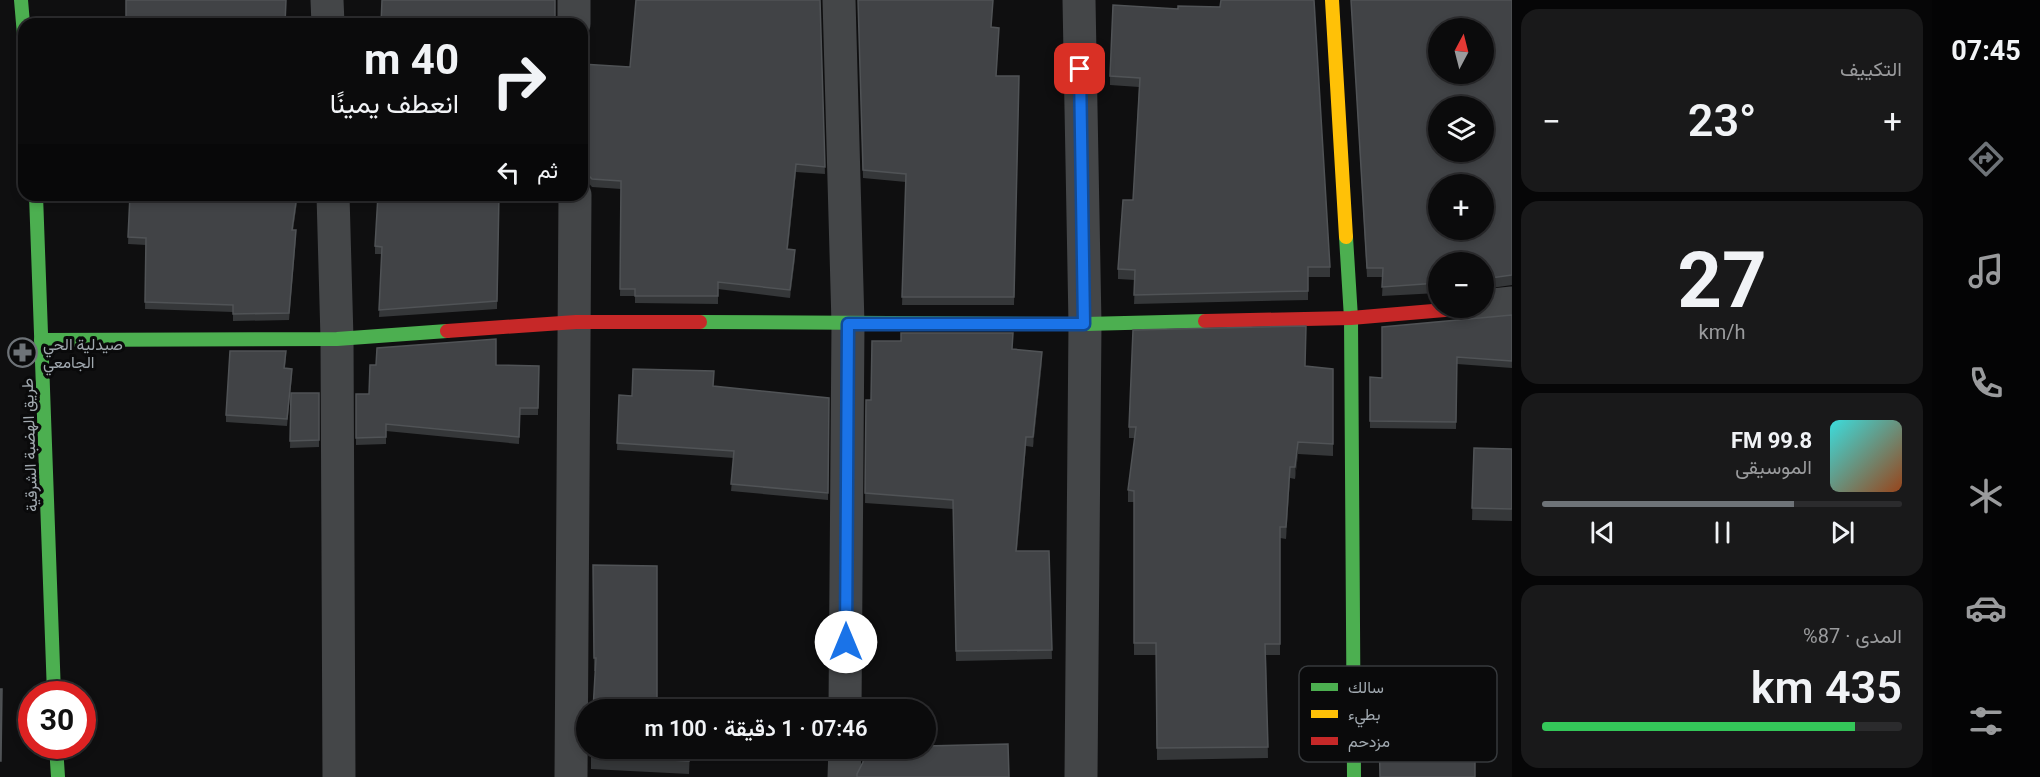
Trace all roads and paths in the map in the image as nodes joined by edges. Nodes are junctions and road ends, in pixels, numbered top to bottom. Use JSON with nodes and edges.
{"nodes":[{"id":1,"x":21,"y":0,"type":"edge"},
{"id":2,"x":327,"y":0,"type":"edge"},
{"id":3,"x":574,"y":0,"type":"edge"},
{"id":4,"x":839,"y":0,"type":"edge"},
{"id":5,"x":1079,"y":0,"type":"edge"},
{"id":6,"x":1332,"y":0,"type":"edge"},
{"id":7,"x":23,"y":18,"type":"edge"},
{"id":8,"x":328,"y":18,"type":"edge"},
{"id":9,"x":574,"y":18,"type":"edge"},
{"id":10,"x":36,"y":201,"type":"edge"},
{"id":11,"x":333,"y":201,"type":"edge"},
{"id":12,"x":575,"y":201,"type":"edge"},
{"id":13,"x":1512,"y":303,"type":"edge"},
{"id":14,"x":1494,"y":305,"type":"edge"},
{"id":15,"x":1428,"y":311,"type":"edge"},
{"id":16,"x":1351,"y":318,"type":"junction"},
{"id":17,"x":576,"y":322,"type":"junction"},
{"id":18,"x":848,"y":324,"type":"junction"},
{"id":19,"x":1084,"y":324,"type":"junction"},
{"id":20,"x":337,"y":339,"type":"junction"},
{"id":21,"x":41,"y":340,"type":"junction"},
{"id":22,"x":1353,"y":666,"type":"edge"},
{"id":23,"x":54,"y":681,"type":"edge"},
{"id":24,"x":845,"y":699,"type":"edge"},
{"id":25,"x":57,"y":759,"type":"edge"},
{"id":26,"x":845,"y":759,"type":"edge"},
{"id":27,"x":1354,"y":762,"type":"edge"},
{"id":28,"x":58,"y":777,"type":"edge"},
{"id":29,"x":339,"y":777,"type":"edge"},
{"id":30,"x":571,"y":777,"type":"edge"},
{"id":31,"x":844,"y":777,"type":"edge"},
{"id":32,"x":1081,"y":777,"type":"edge"},
{"id":33,"x":1354,"y":777,"type":"edge"}],
"edges":[{"from":1,"to":7,"type":"street"},
{"from":2,"to":8,"type":"street"},
{"from":3,"to":9,"type":"street"},
{"from":4,"to":18,"type":"street"},
{"from":5,"to":19,"type":"street"},
{"from":6,"to":16,"type":"street"},
{"from":10,"to":21,"type":"street","name":"طريق الهضبة الشرقية"},
{"from":11,"to":20,"type":"street"},
{"from":12,"to":17,"type":"street"},
{"from":13,"to":14,"type":"street"},
{"from":15,"to":16,"type":"street"},
{"from":16,"to":19,"type":"street"},
{"from":16,"to":22,"type":"street"},
{"from":17,"to":18,"type":"street"},
{"from":17,"to":20,"type":"street"},
{"from":17,"to":30,"type":"street"},
{"from":18,"to":19,"type":"street"},
{"from":18,"to":24,"type":"street"},
{"from":19,"to":32,"type":"street"},
{"from":20,"to":21,"type":"street"},
{"from":20,"to":29,"type":"street"},
{"from":21,"to":23,"type":"street","name":"طريق الهضبة الشرقية"},
{"from":25,"to":28,"type":"street"},
{"from":26,"to":31,"type":"street"},
{"from":27,"to":33,"type":"street"}]}
